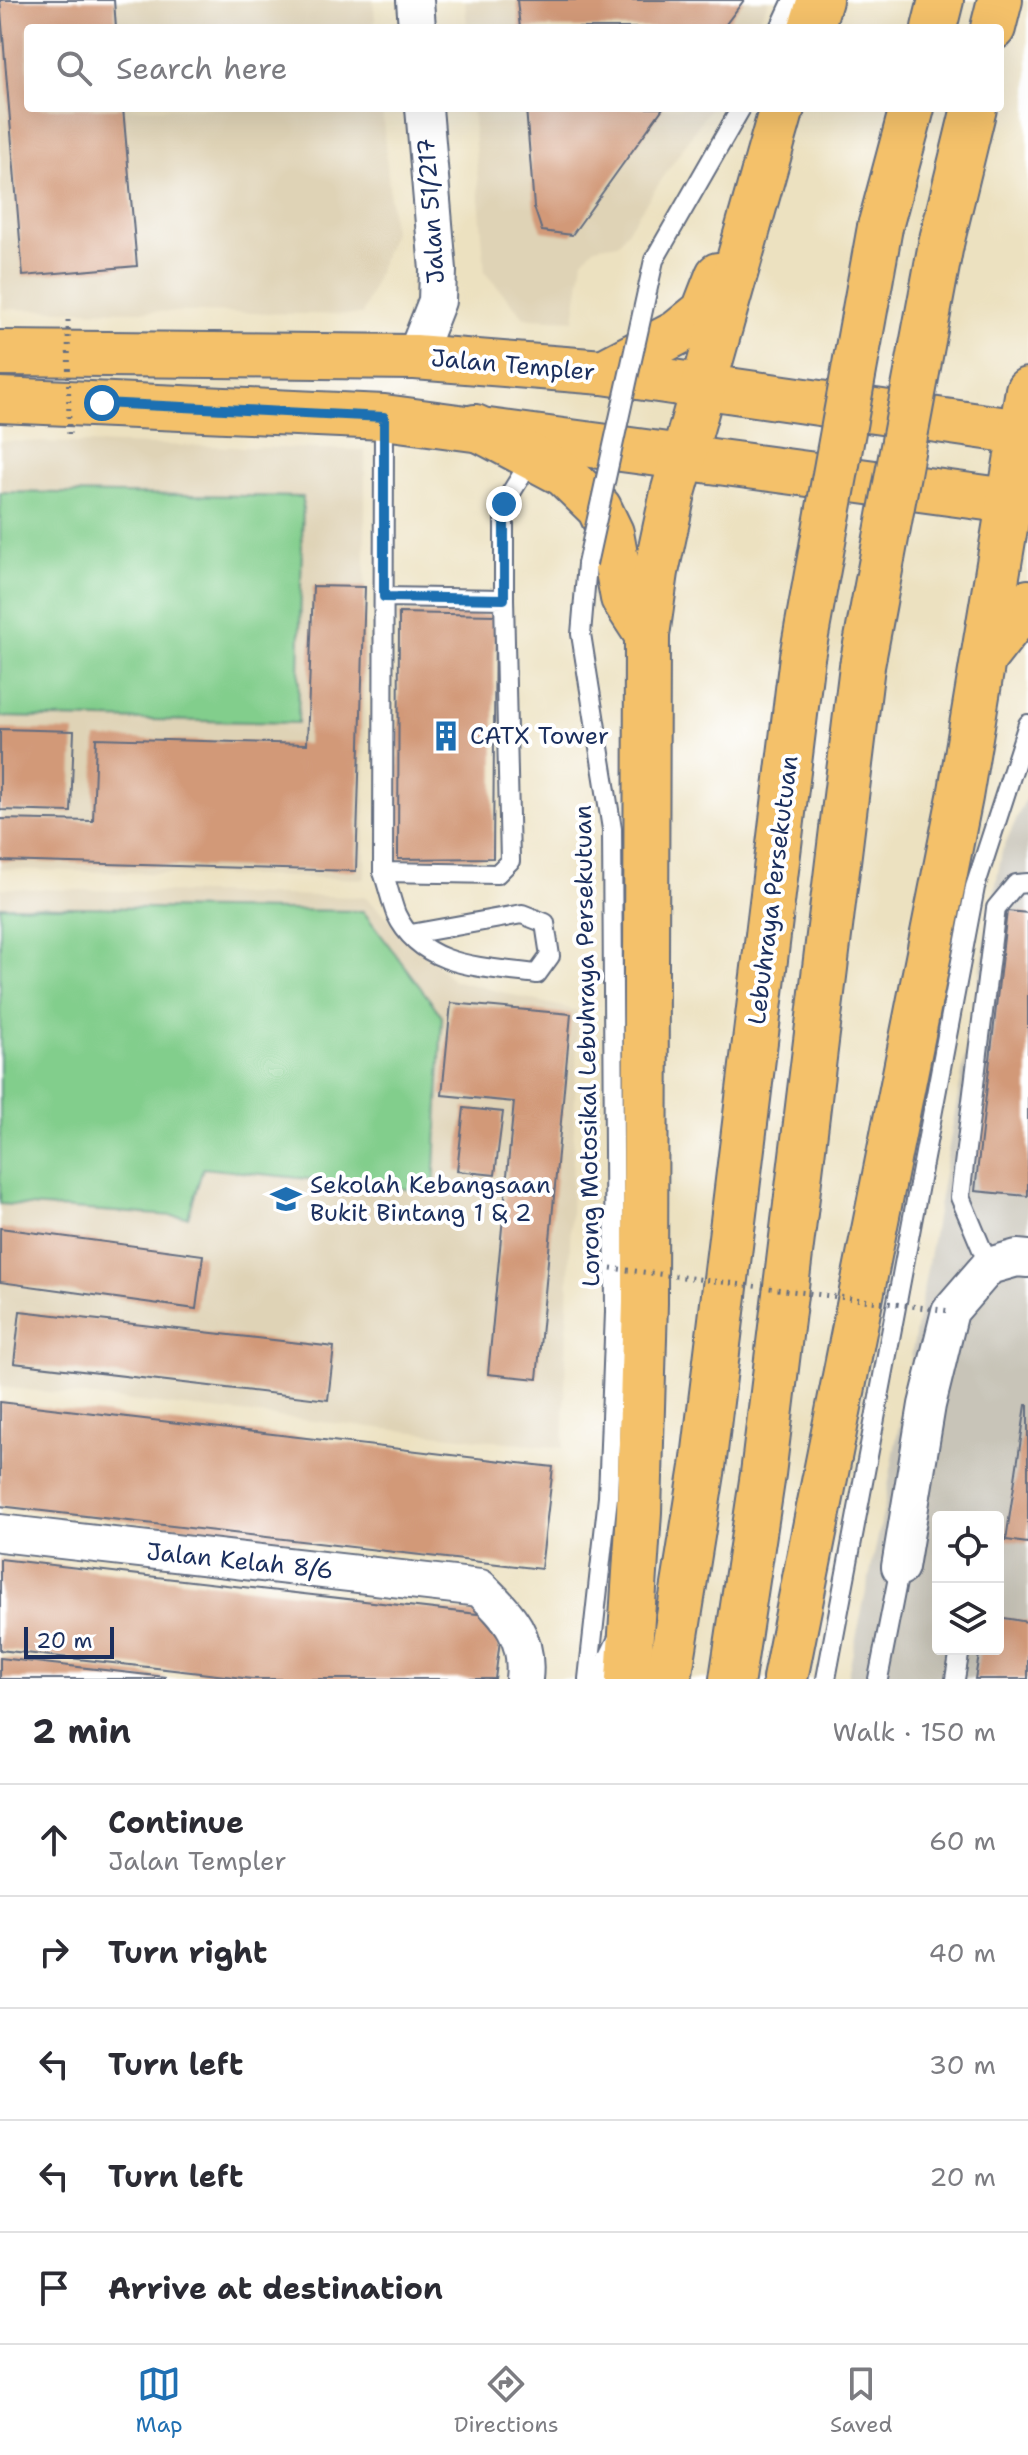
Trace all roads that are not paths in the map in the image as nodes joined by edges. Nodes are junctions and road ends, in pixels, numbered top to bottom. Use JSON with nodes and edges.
{"nodes":[{"id":1,"x":415,"y":0,"type":"edge"},
{"id":2,"x":793,"y":0,"type":"edge"},
{"id":3,"x":820,"y":0,"type":"edge"},
{"id":4,"x":941,"y":0,"type":"edge"},
{"id":5,"x":1000,"y":0,"type":"edge"},
{"id":6,"x":417,"y":24,"type":"edge"},
{"id":7,"x":782,"y":24,"type":"edge"},
{"id":8,"x":812,"y":24,"type":"edge"},
{"id":9,"x":935,"y":24,"type":"edge"},
{"id":10,"x":994,"y":24,"type":"edge"},
{"id":11,"x":424,"y":112,"type":"edge"},
{"id":12,"x":768,"y":112,"type":"edge"},
{"id":13,"x":911,"y":112,"type":"edge"},
{"id":14,"x":973,"y":112,"type":"edge"},
{"id":15,"x":0,"y":353,"type":"edge"},
{"id":16,"x":415,"y":357,"type":"junction"},
{"id":17,"x":603,"y":372,"type":"junction"},
{"id":18,"x":702,"y":386,"type":"junction"},
{"id":19,"x":0,"y":400,"type":"edge"},
{"id":20,"x":1025,"y":411,"type":"edge"},
{"id":21,"x":384,"y":417,"type":"junction"},
{"id":22,"x":475,"y":427,"type":"junction"},
{"id":23,"x":683,"y":456,"type":"junction"},
{"id":24,"x":533,"y":457,"type":"junction"},
{"id":25,"x":1009,"y":501,"type":"junction"},
{"id":26,"x":384,"y":597,"type":"junction"},
{"id":27,"x":504,"y":599,"type":"junction"},
{"id":28,"x":1028,"y":602,"type":"edge"},
{"id":29,"x":647,"y":635,"type":"junction"},
{"id":30,"x":982,"y":661,"type":"junction"},
{"id":31,"x":1028,"y":724,"type":"edge"},
{"id":32,"x":383,"y":872,"type":"junction"},
{"id":33,"x":1028,"y":883,"type":"edge"},
{"id":34,"x":411,"y":934,"type":"junction"},
{"id":35,"x":915,"y":1026,"type":"junction"},
{"id":36,"x":932,"y":1118,"type":"junction"},
{"id":37,"x":1028,"y":1259,"type":"edge"},
{"id":38,"x":989,"y":1266,"type":"junction"},
{"id":39,"x":0,"y":1533,"type":"edge"},
{"id":40,"x":900,"y":1567,"type":"joint"},
{"id":41,"x":635,"y":1602,"type":"junction"},
{"id":42,"x":959,"y":1655,"type":"edge"},
{"id":43,"x":524,"y":1679,"type":"edge"},
{"id":44,"x":588,"y":1679,"type":"edge"},
{"id":45,"x":598,"y":1679,"type":"edge"},
{"id":46,"x":628,"y":1679,"type":"edge"},
{"id":47,"x":669,"y":1679,"type":"edge"},
{"id":48,"x":732,"y":1679,"type":"edge"},
{"id":49,"x":785,"y":1679,"type":"edge"},
{"id":50,"x":826,"y":1679,"type":"edge"},
{"id":51,"x":878,"y":1679,"type":"edge"},
{"id":52,"x":955,"y":1679,"type":"edge"}],
"edges":[{"from":1,"to":6,"type":"street"},
{"from":2,"to":7,"type":"lane"},
{"from":3,"to":8,"type":"main road"},
{"from":4,"to":9,"type":"main road"},
{"from":5,"to":10,"type":"main road"},
{"from":11,"to":16,"type":"street","name":"Jalan 51/217"},
{"from":12,"to":17,"type":"main road"},
{"from":12,"to":18,"type":"main road"},
{"from":12,"to":44,"type":"lane","name":"Lorong Motosikal Lebuhraya Persekutuan","bridge":true},
{"from":13,"to":47,"type":"main road","name":"Lebuhraya Persekutuan","bridge":true},
{"from":14,"to":48,"type":"main road","bridge":true},
{"from":15,"to":16,"type":"main road","name":"Jalan Templer"},
{"from":16,"to":17,"type":"main road","name":"Jalan Templer"},
{"from":17,"to":18,"type":"main road","name":"Jalan Templer"},
{"from":18,"to":20,"type":"main road","name":"Jalan Templer"},
{"from":18,"to":23,"type":"main road"},
{"from":19,"to":21,"type":"main road"},
{"from":20,"to":25,"type":"main road"},
{"from":21,"to":22,"type":"main road"},
{"from":21,"to":26,"type":"lane"},
{"from":22,"to":23,"type":"main road"},
{"from":22,"to":24,"type":"main road"},
{"from":23,"to":25,"type":"main road"},
{"from":23,"to":29,"type":"main road"},
{"from":24,"to":27,"type":"lane"},
{"from":24,"to":29,"type":"main road"},
{"from":25,"to":30,"type":"main road"},
{"from":26,"to":27,"type":"lane"},
{"from":26,"to":32,"type":"lane"},
{"from":27,"to":32,"type":"lane"},
{"from":28,"to":30,"type":"main road"},
{"from":29,"to":41,"type":"main road"},
{"from":30,"to":35,"type":"main road"},
{"from":31,"to":36,"type":"lane"},
{"from":32,"to":34,"type":"lane"},
{"from":33,"to":38,"type":"lane"},
{"from":34,"to":34,"type":"lane"},
{"from":35,"to":36,"type":"lane"},
{"from":35,"to":49,"type":"main road"},
{"from":36,"to":50,"type":"lane"},
{"from":37,"to":38,"type":"street"},
{"from":38,"to":40,"type":"street"},
{"from":39,"to":43,"type":"street","name":"Jalan Kelah 8/6"},
{"from":40,"to":51,"type":"lane"},
{"from":41,"to":45,"type":"lane"},
{"from":41,"to":46,"type":"main road"},
{"from":42,"to":52,"type":"lane"}]}
